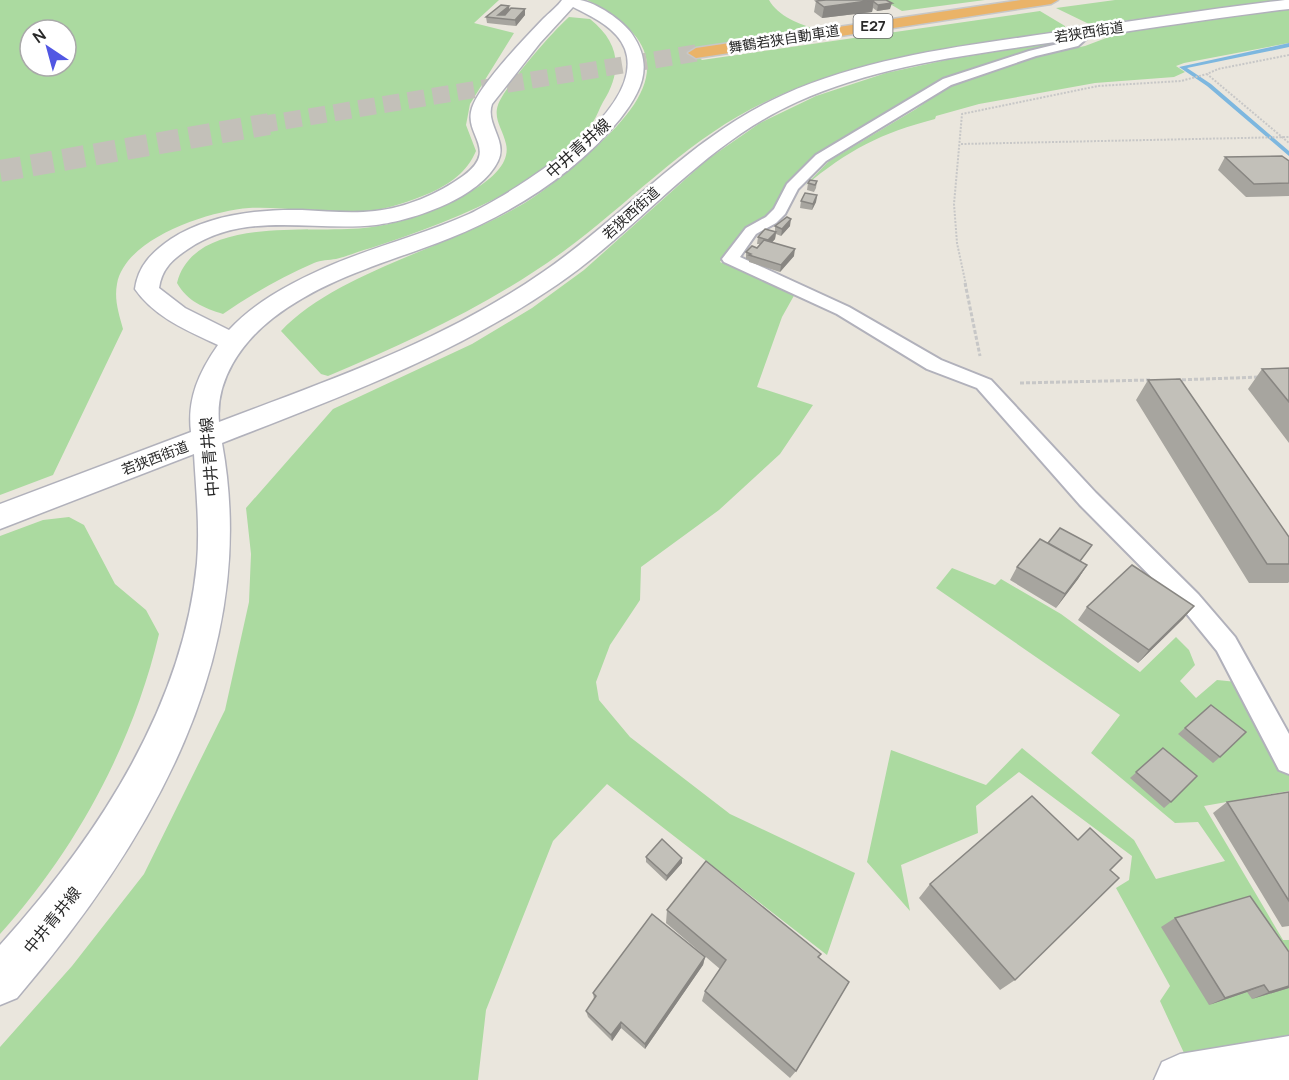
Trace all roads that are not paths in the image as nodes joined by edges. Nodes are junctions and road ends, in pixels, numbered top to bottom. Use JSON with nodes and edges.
{"nodes":[{"id":1,"x":570,"y":0,"type":"edge"},
{"id":2,"x":1051,"y":0,"type":"edge"},
{"id":3,"x":1289,"y":4,"type":"edge"},
{"id":4,"x":1089,"y":32,"type":"junction"},
{"id":5,"x":696,"y":53,"type":"tunnel mouth"},
{"id":6,"x":233,"y":342,"type":"junction"},
{"id":7,"x":207,"y":438,"type":"junction"},
{"id":8,"x":0,"y":518,"type":"edge"},
{"id":9,"x":1289,"y":761,"type":"edge"},
{"id":10,"x":0,"y":981,"type":"edge"},
{"id":11,"x":1289,"y":1061,"type":"edge"},
{"id":12,"x":1180,"y":1080,"type":"edge"}],
"edges":[{"from":1,"to":6,"type":"street","name":"中井青井線"},
{"from":1,"to":6,"type":"street"},
{"from":2,"to":5,"type":"highway","name":"舞鶴若狭自動車道","number":"E27"},
{"from":3,"to":4,"type":"street","name":"若狭西街道"},
{"from":4,"to":7,"type":"street","name":"若狭西街道"},
{"from":4,"to":9,"type":"lane"},
{"from":6,"to":7,"type":"street","name":"中井青井線"},
{"from":7,"to":8,"type":"street","name":"若狭西街道"},
{"from":7,"to":10,"type":"street","name":"中井青井線"},
{"from":11,"to":12,"type":"street"}]}
